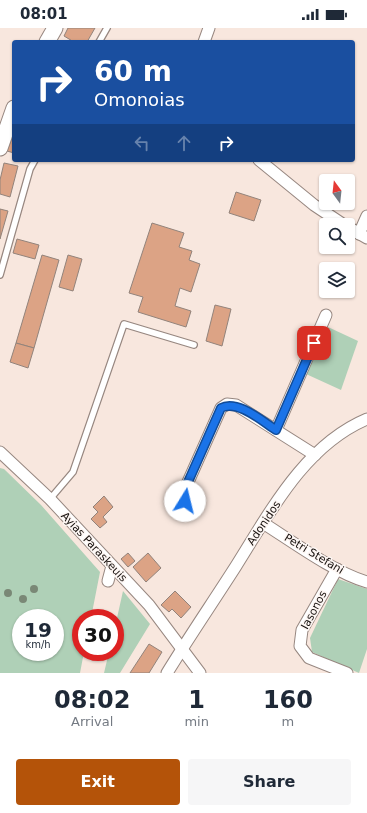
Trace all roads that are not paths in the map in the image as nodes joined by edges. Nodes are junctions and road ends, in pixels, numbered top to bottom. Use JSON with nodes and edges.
{"nodes":[{"id":1,"x":55,"y":28,"type":"edge"},
{"id":2,"x":107,"y":28,"type":"edge"},
{"id":3,"x":209,"y":28,"type":"edge"},
{"id":4,"x":49,"y":40,"type":"edge"},
{"id":5,"x":100,"y":40,"type":"edge"},
{"id":6,"x":205,"y":40,"type":"edge"},
{"id":7,"x":12,"y":114,"type":"edge"},
{"id":8,"x":0,"y":148,"type":"edge"},
{"id":9,"x":34,"y":162,"type":"edge"},
{"id":10,"x":261,"y":162,"type":"edge"},
{"id":11,"x":367,"y":216,"type":"edge"},
{"id":12,"x":334,"y":218,"type":"edge"},
{"id":13,"x":363,"y":236,"type":"edge"},
{"id":14,"x":0,"y":275,"type":"edge"},
{"id":15,"x":326,"y":315,"type":"dead end"},
{"id":16,"x":194,"y":345,"type":"dead end"},
{"id":17,"x":366,"y":417,"type":"edge"},
{"id":18,"x":276,"y":430,"type":"junction"},
{"id":19,"x":0,"y":452,"type":"edge"},
{"id":20,"x":315,"y":455,"type":"junction"},
{"id":21,"x":50,"y":499,"type":"junction"},
{"id":22,"x":194,"y":512,"type":"dead end"},
{"id":23,"x":263,"y":523,"type":"junction"},
{"id":24,"x":112,"y":566,"type":"junction"},
{"id":25,"x":337,"y":569,"type":"junction"},
{"id":26,"x":108,"y":581,"type":"dead end"},
{"id":27,"x":367,"y":582,"type":"edge"},
{"id":28,"x":182,"y":648,"type":"junction"},
{"id":29,"x":167,"y":673,"type":"edge"},
{"id":30,"x":200,"y":673,"type":"edge"},
{"id":31,"x":346,"y":673,"type":"edge"}],
"edges":[{"from":1,"to":4,"type":"main road"},
{"from":2,"to":5,"type":"lane"},
{"from":3,"to":6,"type":"street"},
{"from":7,"to":8,"type":"main road"},
{"from":9,"to":14,"type":"lane"},
{"from":10,"to":12,"type":"street"},
{"from":11,"to":13,"type":"street"},
{"from":15,"to":18,"type":"street"},
{"from":16,"to":21,"type":"lane"},
{"from":17,"to":20,"type":"street","name":"Adonidos"},
{"from":18,"to":20,"type":"street"},
{"from":18,"to":22,"type":"street"},
{"from":19,"to":21,"type":"street","name":"Ayias Paraskeuis"},
{"from":20,"to":23,"type":"street","name":"Adonidos"},
{"from":21,"to":24,"type":"street","name":"Ayias Paraskeuis"},
{"from":23,"to":25,"type":"street","name":"Petri Stefani"},
{"from":23,"to":28,"type":"street","name":"Adonidos"},
{"from":24,"to":26,"type":"street"},
{"from":24,"to":28,"type":"street","name":"Ayias Paraskeuis"},
{"from":25,"to":27,"type":"street","name":"Petri Stefani"},
{"from":25,"to":31,"type":"street","name":"Iasonos"},
{"from":28,"to":29,"type":"street","name":"Adonidos"},
{"from":28,"to":30,"type":"street","name":"Ayias Paraskeuis"}]}
